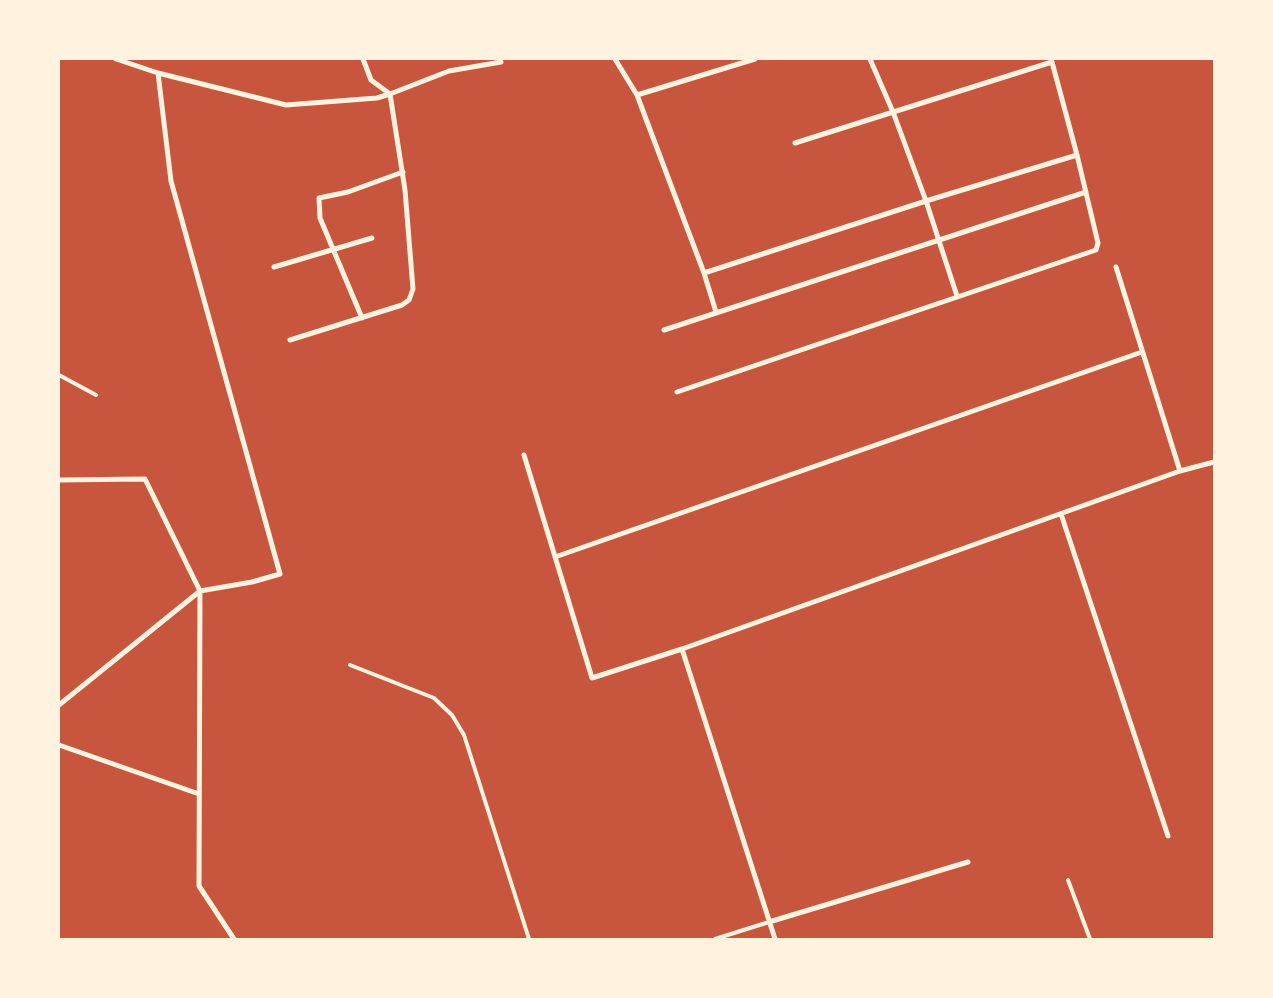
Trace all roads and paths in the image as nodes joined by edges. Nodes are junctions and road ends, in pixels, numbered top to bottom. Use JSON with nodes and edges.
{"nodes":[{"id":1,"x":116,"y":59,"type":"edge"},
{"id":2,"x":362,"y":59,"type":"edge"},
{"id":3,"x":615,"y":59,"type":"edge"},
{"id":4,"x":755,"y":59,"type":"edge"},
{"id":5,"x":870,"y":59,"type":"edge"},
{"id":6,"x":1051,"y":61,"type":"edge"},
{"id":7,"x":501,"y":62,"type":"dead end"},
{"id":8,"x":158,"y":72,"type":"junction"},
{"id":9,"x":390,"y":94,"type":"junction"},
{"id":10,"x":637,"y":95,"type":"junction"},
{"id":11,"x":893,"y":112,"type":"junction"},
{"id":12,"x":795,"y":143,"type":"dead end"},
{"id":13,"x":1078,"y":155,"type":"junction"},
{"id":14,"x":403,"y":172,"type":"junction"},
{"id":15,"x":1086,"y":192,"type":"junction"},
{"id":16,"x":926,"y":201,"type":"junction"},
{"id":17,"x":372,"y":238,"type":"dead end"},
{"id":18,"x":938,"y":240,"type":"junction"},
{"id":19,"x":332,"y":250,"type":"junction"},
{"id":20,"x":274,"y":267,"type":"dead end"},
{"id":21,"x":1116,"y":267,"type":"dead end"},
{"id":22,"x":704,"y":273,"type":"junction"},
{"id":23,"x":957,"y":296,"type":"junction"},
{"id":24,"x":716,"y":312,"type":"junction"},
{"id":25,"x":362,"y":318,"type":"junction"},
{"id":26,"x":664,"y":330,"type":"dead end"},
{"id":27,"x":290,"y":340,"type":"dead end"},
{"id":28,"x":1142,"y":352,"type":"junction"},
{"id":29,"x":59,"y":375,"type":"edge"},
{"id":30,"x":677,"y":392,"type":"dead end"},
{"id":31,"x":96,"y":395,"type":"dead end"},
{"id":32,"x":524,"y":455,"type":"dead end"},
{"id":33,"x":1214,"y":462,"type":"edge"},
{"id":34,"x":1180,"y":472,"type":"junction"},
{"id":35,"x":59,"y":480,"type":"edge"},
{"id":36,"x":1060,"y":514,"type":"junction"},
{"id":37,"x":555,"y":557,"type":"junction"},
{"id":38,"x":200,"y":590,"type":"junction"},
{"id":39,"x":682,"y":649,"type":"junction"},
{"id":40,"x":350,"y":665,"type":"dead end"},
{"id":41,"x":59,"y":706,"type":"edge"},
{"id":42,"x":59,"y":745,"type":"edge"},
{"id":43,"x":199,"y":794,"type":"junction"},
{"id":44,"x":1168,"y":836,"type":"dead end"},
{"id":45,"x":968,"y":862,"type":"dead end"},
{"id":46,"x":1068,"y":880,"type":"dead end"},
{"id":47,"x":769,"y":922,"type":"junction"},
{"id":48,"x":234,"y":939,"type":"edge"},
{"id":49,"x":529,"y":939,"type":"edge"},
{"id":50,"x":715,"y":939,"type":"edge"},
{"id":51,"x":775,"y":939,"type":"edge"},
{"id":52,"x":1090,"y":939,"type":"edge"}],
"edges":[{"from":1,"to":8,"type":"street"},
{"from":2,"to":9,"type":"street"},
{"from":3,"to":10,"type":"street"},
{"from":4,"to":10,"type":"street"},
{"from":5,"to":11,"type":"street"},
{"from":6,"to":11,"type":"street"},
{"from":6,"to":13,"type":"street"},
{"from":7,"to":9,"type":"street"},
{"from":8,"to":9,"type":"street"},
{"from":8,"to":38,"type":"street"},
{"from":9,"to":14,"type":"street"},
{"from":10,"to":22,"type":"street"},
{"from":11,"to":12,"type":"street"},
{"from":11,"to":16,"type":"street"},
{"from":13,"to":15,"type":"street"},
{"from":13,"to":16,"type":"street"},
{"from":14,"to":19,"type":"street"},
{"from":14,"to":25,"type":"street"},
{"from":15,"to":18,"type":"street"},
{"from":15,"to":23,"type":"street"},
{"from":16,"to":18,"type":"street"},
{"from":16,"to":22,"type":"street"},
{"from":17,"to":19,"type":"street"},
{"from":18,"to":23,"type":"street"},
{"from":18,"to":24,"type":"street"},
{"from":19,"to":20,"type":"street"},
{"from":19,"to":25,"type":"street"},
{"from":21,"to":28,"type":"street"},
{"from":22,"to":24,"type":"street"},
{"from":23,"to":30,"type":"street"},
{"from":24,"to":26,"type":"street"},
{"from":25,"to":27,"type":"street"},
{"from":28,"to":34,"type":"street"},
{"from":28,"to":37,"type":"street"},
{"from":29,"to":31,"type":"lane"},
{"from":32,"to":37,"type":"street"},
{"from":33,"to":34,"type":"street"},
{"from":34,"to":36,"type":"street"},
{"from":35,"to":38,"type":"street"},
{"from":36,"to":39,"type":"street"},
{"from":36,"to":44,"type":"street"},
{"from":37,"to":39,"type":"street"},
{"from":38,"to":41,"type":"street"},
{"from":38,"to":43,"type":"street"},
{"from":39,"to":47,"type":"street"},
{"from":40,"to":49,"type":"lane"},
{"from":42,"to":43,"type":"street"},
{"from":43,"to":48,"type":"street"},
{"from":45,"to":47,"type":"street"},
{"from":46,"to":52,"type":"lane"},
{"from":47,"to":50,"type":"lane"},
{"from":47,"to":51,"type":"street"}]}
